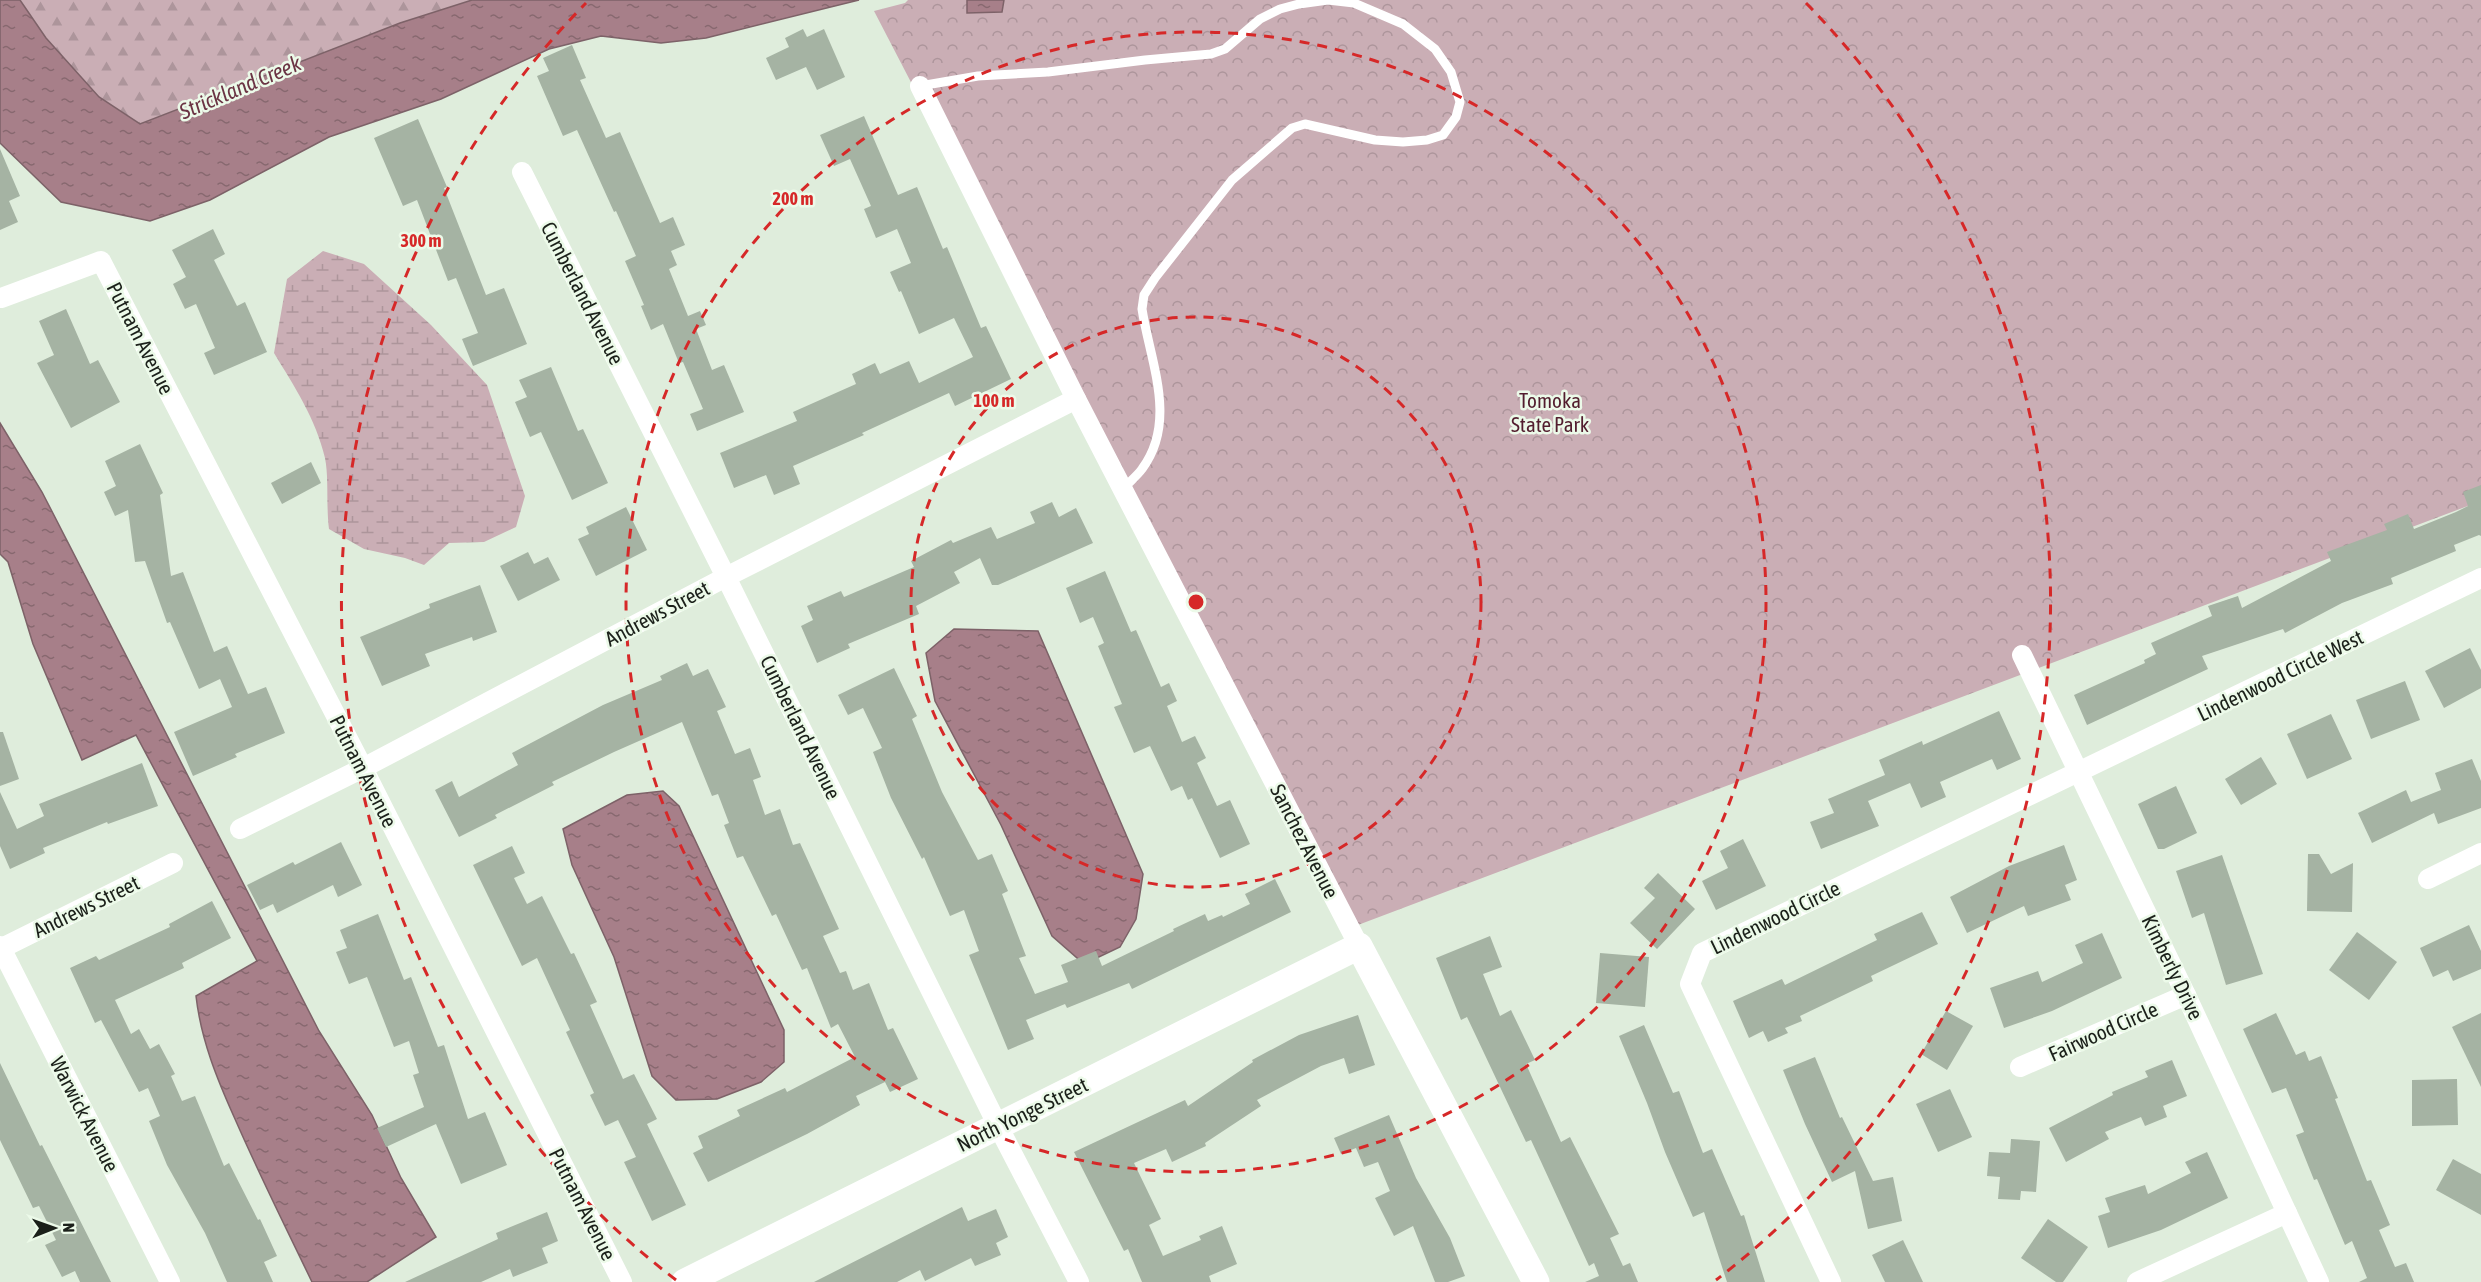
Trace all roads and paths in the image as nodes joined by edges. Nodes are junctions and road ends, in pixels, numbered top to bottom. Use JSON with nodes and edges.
{"nodes":[{"id":1,"x":920,"y":86,"type":"joint"},
{"id":2,"x":522,"y":172,"type":"dead end"},
{"id":3,"x":1,"y":298,"type":"edge"},
{"id":4,"x":1076,"y":399,"type":"junction"},
{"id":5,"x":1123,"y":489,"type":"junction"},
{"id":6,"x":726,"y":577,"type":"junction"},
{"id":7,"x":2481,"y":578,"type":"edge"},
{"id":8,"x":2022,"y":655,"type":"dead end"},
{"id":9,"x":363,"y":768,"type":"junction"},
{"id":10,"x":2078,"y":771,"type":"junction"},
{"id":11,"x":240,"y":829,"type":"dead end"},
{"id":12,"x":2481,"y":853,"type":"edge"},
{"id":13,"x":173,"y":863,"type":"dead end"},
{"id":14,"x":2428,"y":879,"type":"dead end"},
{"id":15,"x":1359,"y":946,"type":"junction"},
{"id":16,"x":0,"y":948,"type":"edge"},
{"id":17,"x":2187,"y":995,"type":"junction"},
{"id":18,"x":2020,"y":1067,"type":"dead end"},
{"id":19,"x":998,"y":1126,"type":"junction"},
{"id":20,"x":2287,"y":1213,"type":"junction"},
{"id":21,"x":170,"y":1282,"type":"edge"},
{"id":22,"x":622,"y":1282,"type":"edge"},
{"id":23,"x":685,"y":1282,"type":"edge"},
{"id":24,"x":1079,"y":1282,"type":"edge"},
{"id":25,"x":1536,"y":1282,"type":"edge"},
{"id":26,"x":1831,"y":1282,"type":"edge"},
{"id":27,"x":2137,"y":1282,"type":"edge"},
{"id":28,"x":2319,"y":1282,"type":"edge"}],
"edges":[{"from":1,"to":4,"type":"street","name":"Sanchez Avenue"},
{"from":1,"to":5,"type":"lane"},
{"from":2,"to":6,"type":"street","name":"Cumberland Avenue"},
{"from":3,"to":9,"type":"street","name":"Putnam Avenue"},
{"from":4,"to":5,"type":"street","name":"Sanchez Avenue"},
{"from":4,"to":6,"type":"street","name":"Andrews Street"},
{"from":5,"to":15,"type":"street","name":"Sanchez Avenue"},
{"from":6,"to":9,"type":"street","name":"Andrews Street"},
{"from":6,"to":19,"type":"street","name":"Cumberland Avenue"},
{"from":7,"to":10,"type":"street","name":"Lindenwood Circle West"},
{"from":8,"to":10,"type":"street","name":"Kimberly Drive"},
{"from":9,"to":11,"type":"street","name":"Andrews Street"},
{"from":9,"to":22,"type":"street","name":"Putnam Avenue"},
{"from":10,"to":17,"type":"street","name":"Kimberly Drive"},
{"from":10,"to":26,"type":"street","name":"Lindenwood Circle"},
{"from":12,"to":14,"type":"street"},
{"from":13,"to":16,"type":"street","name":"Andrews Street"},
{"from":15,"to":19,"type":"street","name":"North Yonge Street"},
{"from":15,"to":25,"type":"street","name":"Sanchez Avenue"},
{"from":16,"to":21,"type":"street","name":"Warwick Avenue"},
{"from":17,"to":18,"type":"street","name":"Fairwood Circle"},
{"from":17,"to":20,"type":"street","name":"Kimberly Drive"},
{"from":19,"to":23,"type":"street","name":"North Yonge Street"},
{"from":19,"to":24,"type":"street","name":"Cumberland Avenue"},
{"from":20,"to":27,"type":"street"},
{"from":20,"to":28,"type":"street","name":"Kimberly Drive"}]}
